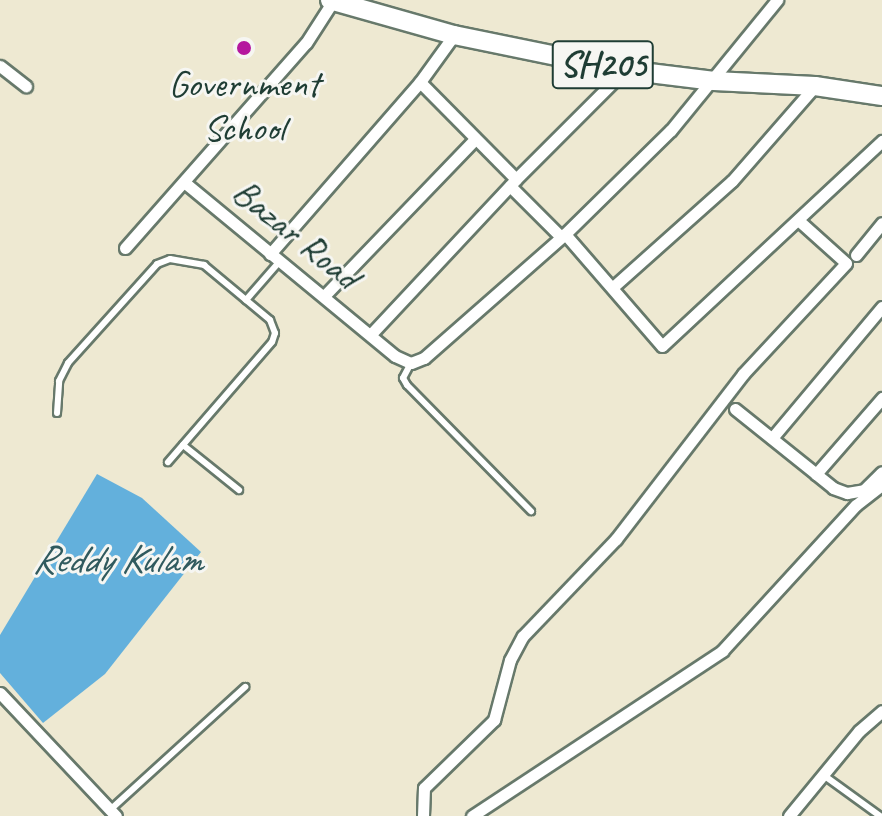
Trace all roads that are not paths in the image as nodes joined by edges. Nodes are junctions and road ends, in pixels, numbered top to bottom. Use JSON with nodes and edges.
{"nodes":[{"id":1,"x":777,"y":0,"type":"edge"},
{"id":2,"x":332,"y":1,"type":"edge"},
{"id":3,"x":454,"y":35,"type":"junction"},
{"id":4,"x":0,"y":66,"type":"edge"},
{"id":5,"x":625,"y":70,"type":"junction"},
{"id":6,"x":714,"y":81,"type":"junction"},
{"id":7,"x":420,"y":82,"type":"junction"},
{"id":8,"x":26,"y":86,"type":"dead end"},
{"id":9,"x":815,"y":86,"type":"junction"},
{"id":10,"x":882,"y":96,"type":"edge"},
{"id":11,"x":474,"y":140,"type":"junction"},
{"id":12,"x":882,"y":141,"type":"edge"},
{"id":13,"x":184,"y":182,"type":"junction"},
{"id":14,"x":513,"y":183,"type":"junction"},
{"id":15,"x":798,"y":220,"type":"junction"},
{"id":16,"x":882,"y":223,"type":"edge"},
{"id":17,"x":563,"y":236,"type":"junction"},
{"id":18,"x":125,"y":248,"type":"dead end"},
{"id":19,"x":856,"y":255,"type":"dead end"},
{"id":20,"x":275,"y":258,"type":"junction"},
{"id":21,"x":613,"y":287,"type":"junction"},
{"id":22,"x":325,"y":295,"type":"junction"},
{"id":23,"x":246,"y":300,"type":"junction"},
{"id":24,"x":882,"y":307,"type":"edge"},
{"id":25,"x":372,"y":333,"type":"junction"},
{"id":26,"x":411,"y":363,"type":"junction"},
{"id":27,"x":882,"y":398,"type":"edge"},
{"id":28,"x":735,"y":409,"type":"dead end"},
{"id":29,"x":57,"y":413,"type":"dead end"},
{"id":30,"x":772,"y":438,"type":"junction"},
{"id":31,"x":183,"y":445,"type":"junction"},
{"id":32,"x":168,"y":462,"type":"dead end"},
{"id":33,"x":882,"y":472,"type":"edge"},
{"id":34,"x":816,"y":474,"type":"junction"},
{"id":35,"x":882,"y":485,"type":"edge"},
{"id":36,"x":239,"y":490,"type":"dead end"},
{"id":37,"x":531,"y":511,"type":"dead end"},
{"id":38,"x":245,"y":687,"type":"dead end"},
{"id":39,"x":0,"y":693,"type":"edge"},
{"id":40,"x":882,"y":711,"type":"edge"},
{"id":41,"x":822,"y":774,"type":"junction"},
{"id":42,"x":113,"y":813,"type":"edge"},
{"id":43,"x":423,"y":816,"type":"edge"},
{"id":44,"x":472,"y":816,"type":"edge"},
{"id":45,"x":789,"y":816,"type":"edge"},
{"id":46,"x":880,"y":816,"type":"edge"}],
"edges":[{"from":1,"to":6,"type":"street"},
{"from":2,"to":3,"type":"main road","number":"SH205"},
{"from":2,"to":13,"type":"street"},
{"from":3,"to":5,"type":"main road","number":"SH205"},
{"from":3,"to":7,"type":"street"},
{"from":4,"to":8,"type":"street"},
{"from":5,"to":6,"type":"main road","number":"SH205"},
{"from":5,"to":14,"type":"street"},
{"from":6,"to":9,"type":"main road","number":"SH205"},
{"from":6,"to":17,"type":"street"},
{"from":7,"to":11,"type":"street"},
{"from":7,"to":20,"type":"street"},
{"from":9,"to":10,"type":"main road","number":"SH205"},
{"from":9,"to":21,"type":"street"},
{"from":11,"to":14,"type":"street"},
{"from":11,"to":22,"type":"street"},
{"from":12,"to":15,"type":"street"},
{"from":13,"to":18,"type":"street"},
{"from":13,"to":20,"type":"street","name":"Bazar Road"},
{"from":14,"to":17,"type":"street"},
{"from":14,"to":25,"type":"street"},
{"from":15,"to":21,"type":"street"},
{"from":15,"to":43,"type":"street"},
{"from":16,"to":19,"type":"street"},
{"from":17,"to":21,"type":"street"},
{"from":17,"to":26,"type":"street"},
{"from":20,"to":22,"type":"street","name":"Bazar Road"},
{"from":20,"to":23,"type":"lane"},
{"from":22,"to":25,"type":"street","name":"Bazar Road"},
{"from":23,"to":29,"type":"lane"},
{"from":23,"to":31,"type":"lane"},
{"from":24,"to":30,"type":"street"},
{"from":25,"to":26,"type":"street","name":"Bazar Road"},
{"from":26,"to":37,"type":"lane"},
{"from":27,"to":34,"type":"street"},
{"from":28,"to":30,"type":"street"},
{"from":30,"to":34,"type":"street"},
{"from":31,"to":32,"type":"lane"},
{"from":31,"to":36,"type":"lane"},
{"from":33,"to":34,"type":"street"},
{"from":35,"to":44,"type":"street"},
{"from":38,"to":42,"type":"lane"},
{"from":39,"to":42,"type":"street"},
{"from":40,"to":41,"type":"street"},
{"from":41,"to":45,"type":"street"},
{"from":41,"to":46,"type":"lane"}]}
